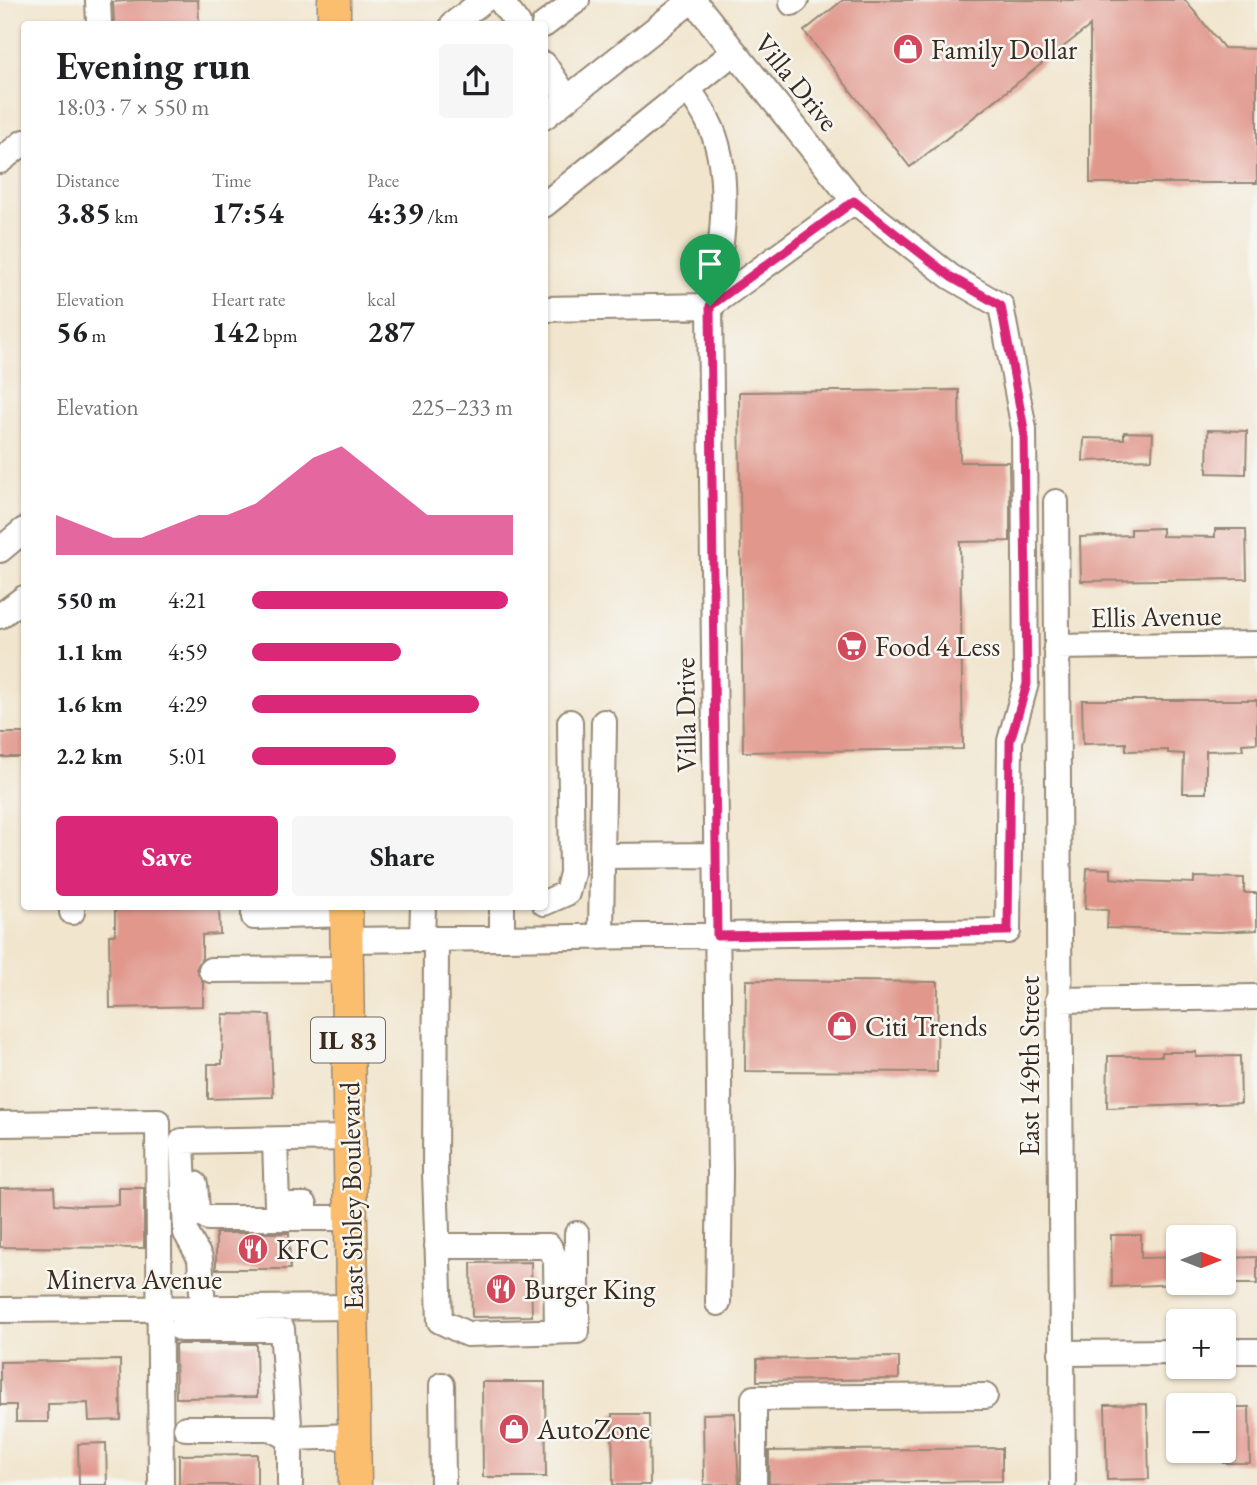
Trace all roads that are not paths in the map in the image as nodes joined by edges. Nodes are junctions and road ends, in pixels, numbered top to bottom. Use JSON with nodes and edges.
{"nodes":[{"id":1,"x":98,"y":0,"type":"edge"},
{"id":2,"x":334,"y":0,"type":"edge"},
{"id":3,"x":484,"y":0,"type":"edge"},
{"id":4,"x":500,"y":0,"type":"edge"},
{"id":5,"x":577,"y":0,"type":"edge"},
{"id":6,"x":692,"y":0,"type":"edge"},
{"id":7,"x":99,"y":21,"type":"edge"},
{"id":8,"x":334,"y":21,"type":"edge"},
{"id":9,"x":457,"y":21,"type":"edge"},
{"id":10,"x":515,"y":21,"type":"edge"},
{"id":11,"x":548,"y":22,"type":"edge"},
{"id":12,"x":734,"y":52,"type":"junction"},
{"id":13,"x":548,"y":70,"type":"edge"},
{"id":14,"x":688,"y":89,"type":"junction"},
{"id":15,"x":567,"y":98,"type":"junction"},
{"id":16,"x":548,"y":114,"type":"edge"},
{"id":17,"x":21,"y":144,"type":"edge"},
{"id":18,"x":0,"y":161,"type":"edge"},
{"id":19,"x":854,"y":201,"type":"junction"},
{"id":20,"x":548,"y":202,"type":"edge"},
{"id":21,"x":710,"y":306,"type":"junction"},
{"id":22,"x":548,"y":309,"type":"edge"},
{"id":23,"x":1056,"y":502,"type":"dead end"},
{"id":24,"x":21,"y":532,"type":"edge"},
{"id":25,"x":0,"y":550,"type":"edge"},
{"id":26,"x":21,"y":600,"type":"edge"},
{"id":27,"x":0,"y":616,"type":"edge"},
{"id":28,"x":1257,"y":644,"type":"edge"},
{"id":29,"x":1056,"y":647,"type":"junction"},
{"id":30,"x":570,"y":722,"type":"dead end"},
{"id":31,"x":604,"y":722,"type":"dead end"},
{"id":32,"x":716,"y":855,"type":"junction"},
{"id":33,"x":602,"y":856,"type":"junction"},
{"id":34,"x":548,"y":901,"type":"edge"},
{"id":35,"x":254,"y":910,"type":"edge"},
{"id":36,"x":424,"y":910,"type":"edge"},
{"id":37,"x":502,"y":910,"type":"edge"},
{"id":38,"x":347,"y":932,"type":"edge"},
{"id":39,"x":717,"y":936,"type":"junction"},
{"id":40,"x":601,"y":937,"type":"junction"},
{"id":41,"x":502,"y":938,"type":"junction"},
{"id":42,"x":429,"y":939,"type":"junction"},
{"id":43,"x":211,"y":970,"type":"dead end"},
{"id":44,"x":1257,"y":997,"type":"edge"},
{"id":45,"x":1058,"y":1000,"type":"junction"},
{"id":46,"x":0,"y":1124,"type":"edge"},
{"id":47,"x":350,"y":1138,"type":"junction"},
{"id":48,"x":275,"y":1140,"type":"junction"},
{"id":49,"x":193,"y":1141,"type":"junction"},
{"id":50,"x":351,"y":1211,"type":"junction"},
{"id":51,"x":577,"y":1234,"type":"dead end"},
{"id":52,"x":437,"y":1246,"type":"junction"},
{"id":53,"x":718,"y":1303,"type":"dead end"},
{"id":54,"x":352,"y":1307,"type":"junction"},
{"id":55,"x":160,"y":1309,"type":"junction"},
{"id":56,"x":203,"y":1309,"type":"junction"},
{"id":57,"x":0,"y":1310,"type":"edge"},
{"id":58,"x":181,"y":1329,"type":"dead end"},
{"id":59,"x":557,"y":1332,"type":"junction"},
{"id":60,"x":1236,"y":1351,"type":"edge"},
{"id":61,"x":1257,"y":1351,"type":"edge"},
{"id":62,"x":1166,"y":1352,"type":"edge"},
{"id":63,"x":1061,"y":1353,"type":"junction"},
{"id":64,"x":442,"y":1385,"type":"dead end"},
{"id":65,"x":985,"y":1396,"type":"dead end"},
{"id":66,"x":186,"y":1428,"type":"dead end"},
{"id":67,"x":354,"y":1436,"type":"junction"},
{"id":68,"x":290,"y":1438,"type":"junction"},
{"id":69,"x":160,"y":1485,"type":"edge"},
{"id":70,"x":290,"y":1485,"type":"edge"},
{"id":71,"x":355,"y":1485,"type":"edge"},
{"id":72,"x":443,"y":1485,"type":"edge"},
{"id":73,"x":754,"y":1485,"type":"edge"},
{"id":74,"x":1063,"y":1485,"type":"edge"}],
"edges":[{"from":1,"to":7,"type":"street"},
{"from":2,"to":8,"type":"main road"},
{"from":3,"to":9,"type":"street"},
{"from":4,"to":10,"type":"street"},
{"from":5,"to":11,"type":"street"},
{"from":6,"to":12,"type":"street","name":"Villa Drive"},
{"from":6,"to":15,"type":"street"},
{"from":12,"to":14,"type":"street"},
{"from":12,"to":19,"type":"street","name":"Villa Drive"},
{"from":13,"to":15,"type":"street"},
{"from":14,"to":20,"type":"street"},
{"from":14,"to":21,"type":"street","name":"Villa Drive"},
{"from":15,"to":16,"type":"street"},
{"from":17,"to":18,"type":"street"},
{"from":19,"to":21,"type":"street"},
{"from":19,"to":39,"type":"street","name":"Villa Drive"},
{"from":21,"to":22,"type":"street"},
{"from":21,"to":32,"type":"street","name":"Villa Drive"},
{"from":23,"to":29,"type":"street","name":"East 149th Street"},
{"from":24,"to":25,"type":"street"},
{"from":26,"to":27,"type":"street"},
{"from":28,"to":29,"type":"street","name":"Ellis Avenue"},
{"from":29,"to":45,"type":"street","name":"East 149th Street"},
{"from":30,"to":34,"type":"street"},
{"from":31,"to":33,"type":"street"},
{"from":32,"to":33,"type":"street"},
{"from":32,"to":39,"type":"street","name":"Villa Drive"},
{"from":33,"to":40,"type":"street"},
{"from":35,"to":38,"type":"street"},
{"from":36,"to":42,"type":"street"},
{"from":37,"to":41,"type":"street"},
{"from":38,"to":42,"type":"street"},
{"from":38,"to":43,"type":"street"},
{"from":38,"to":47,"type":"main road","name":"East Sibley Boulevard","number":"IL 83"},
{"from":39,"to":40,"type":"street"},
{"from":39,"to":53,"type":"street","name":"Villa Drive"},
{"from":40,"to":41,"type":"street"},
{"from":41,"to":42,"type":"street"},
{"from":42,"to":52,"type":"street"},
{"from":44,"to":45,"type":"street"},
{"from":45,"to":63,"type":"street","name":"East 149th Street"},
{"from":46,"to":55,"type":"street"},
{"from":47,"to":48,"type":"street"},
{"from":47,"to":50,"type":"main road","name":"East Sibley Boulevard","number":"IL 83"},
{"from":48,"to":49,"type":"street"},
{"from":48,"to":50,"type":"street"},
{"from":49,"to":50,"type":"street"},
{"from":49,"to":56,"type":"street"},
{"from":50,"to":54,"type":"main road","name":"East Sibley Boulevard","number":"IL 83"},
{"from":51,"to":59,"type":"street"},
{"from":52,"to":59,"type":"street"},
{"from":52,"to":59,"type":"street"},
{"from":54,"to":56,"type":"street","name":"Minerva Avenue"},
{"from":54,"to":67,"type":"main road","name":"East Sibley Boulevard","number":"IL 83"},
{"from":55,"to":56,"type":"street","name":"Minerva Avenue"},
{"from":55,"to":57,"type":"street","name":"Minerva Avenue"},
{"from":55,"to":69,"type":"street"},
{"from":58,"to":68,"type":"street"},
{"from":60,"to":61,"type":"street"},
{"from":62,"to":63,"type":"street"},
{"from":63,"to":74,"type":"street","name":"East 149th Street"},
{"from":64,"to":72,"type":"street"},
{"from":65,"to":73,"type":"street"},
{"from":66,"to":68,"type":"street"},
{"from":67,"to":68,"type":"street"},
{"from":67,"to":71,"type":"main road","name":"East Sibley Boulevard","number":"IL 83"},
{"from":68,"to":70,"type":"street"}]}
